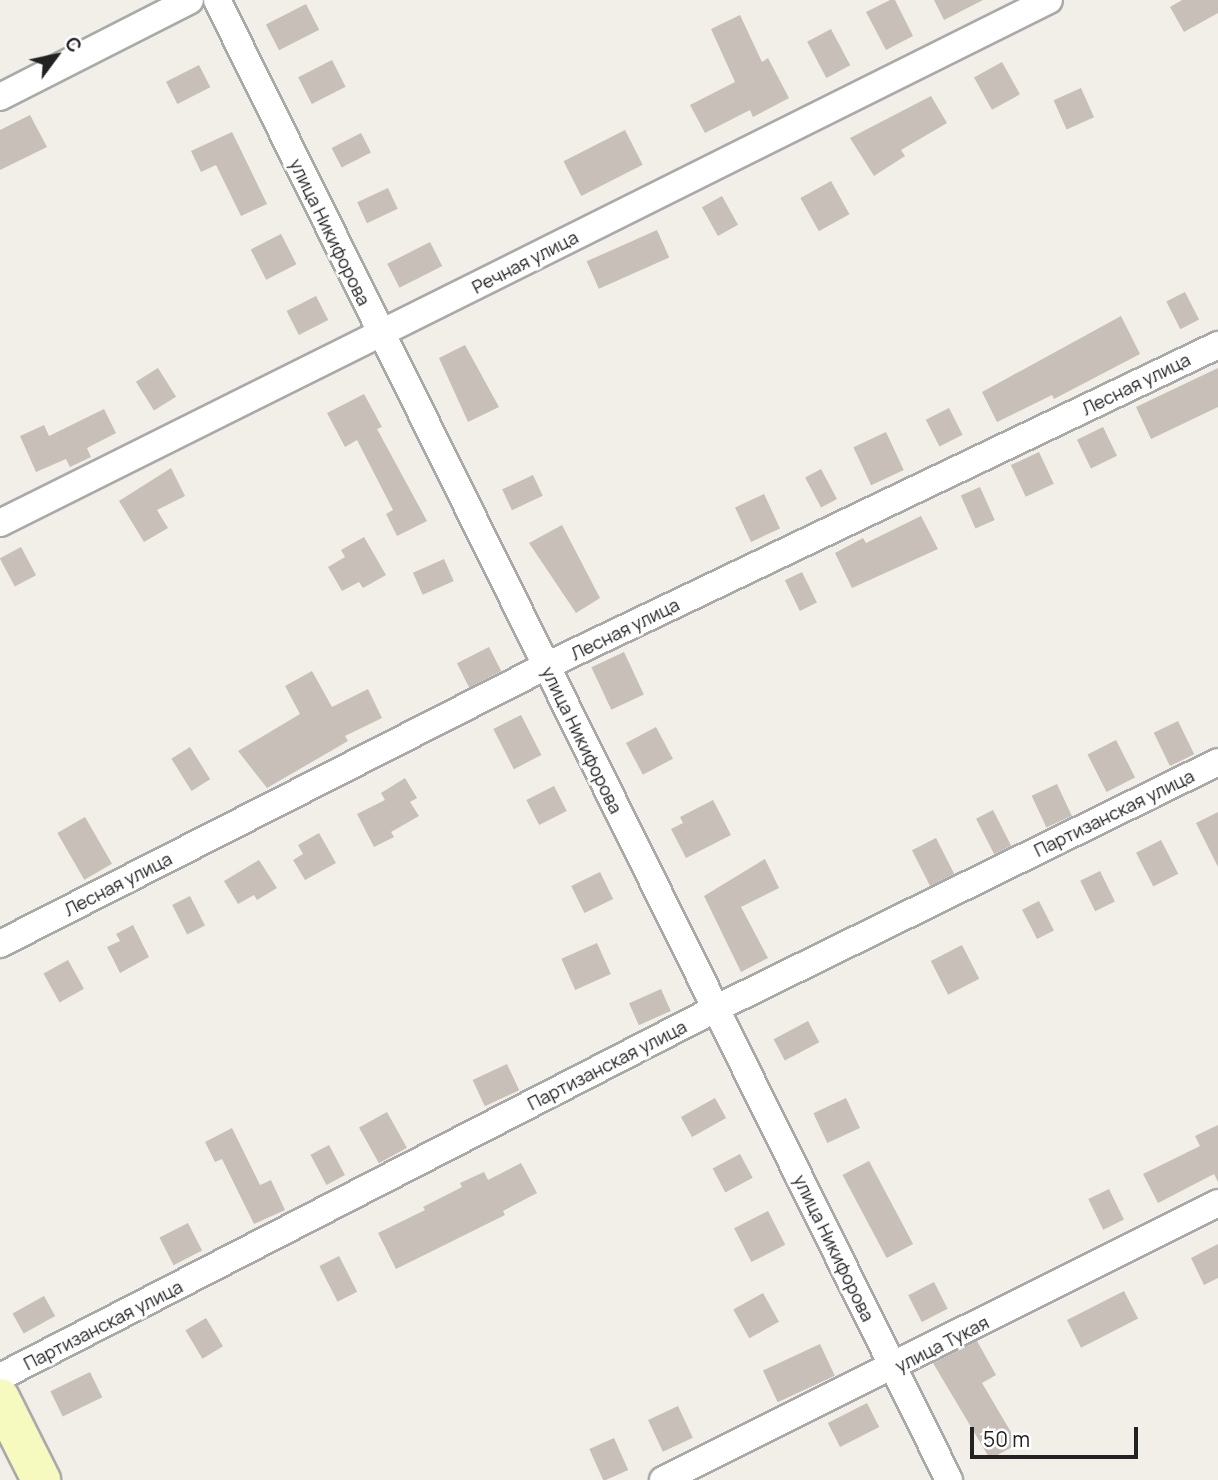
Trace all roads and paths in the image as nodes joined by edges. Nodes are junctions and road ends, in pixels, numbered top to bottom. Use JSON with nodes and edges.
{"nodes":[{"id":1,"x":190,"y":0,"type":"edge"},
{"id":2,"x":217,"y":0,"type":"edge"},
{"id":3,"x":1049,"y":0,"type":"edge"},
{"id":4,"x":0,"y":97,"type":"edge"},
{"id":5,"x":380,"y":335,"type":"junction"},
{"id":6,"x":1218,"y":345,"type":"edge"},
{"id":7,"x":0,"y":523,"type":"edge"},
{"id":8,"x":546,"y":666,"type":"junction"},
{"id":9,"x":1218,"y":762,"type":"edge"},
{"id":10,"x":0,"y":944,"type":"edge"},
{"id":11,"x":715,"y":1009,"type":"junction"},
{"id":12,"x":1218,"y":1203,"type":"edge"},
{"id":13,"x":894,"y":1368,"type":"junction"},
{"id":14,"x":0,"y":1377,"type":"edge"},
{"id":15,"x":0,"y":1398,"type":"edge"},
{"id":16,"x":41,"y":1480,"type":"edge"},
{"id":17,"x":663,"y":1480,"type":"edge"},
{"id":18,"x":949,"y":1480,"type":"edge"}],
"edges":[{"from":1,"to":4,"type":"street"},
{"from":2,"to":5,"type":"street","name":"улица Никифорова"},
{"from":3,"to":5,"type":"street","name":"Речная улица"},
{"from":5,"to":7,"type":"street","name":"Речная улица"},
{"from":5,"to":8,"type":"street","name":"улица Никифорова"},
{"from":6,"to":8,"type":"street","name":"Лесная улица"},
{"from":8,"to":10,"type":"street","name":"Лесная улица"},
{"from":8,"to":11,"type":"street","name":"улица Никифорова"},
{"from":9,"to":11,"type":"street","name":"Партизанская улица"},
{"from":11,"to":13,"type":"street","name":"улица Никифорова"},
{"from":11,"to":14,"type":"street","name":"Партизанская улица"},
{"from":12,"to":13,"type":"street","name":"улица Тукая"},
{"from":13,"to":17,"type":"street","name":"улица Тукая"},
{"from":13,"to":18,"type":"street","name":"улица Никифорова"},
{"from":15,"to":16,"type":"main road"}]}
